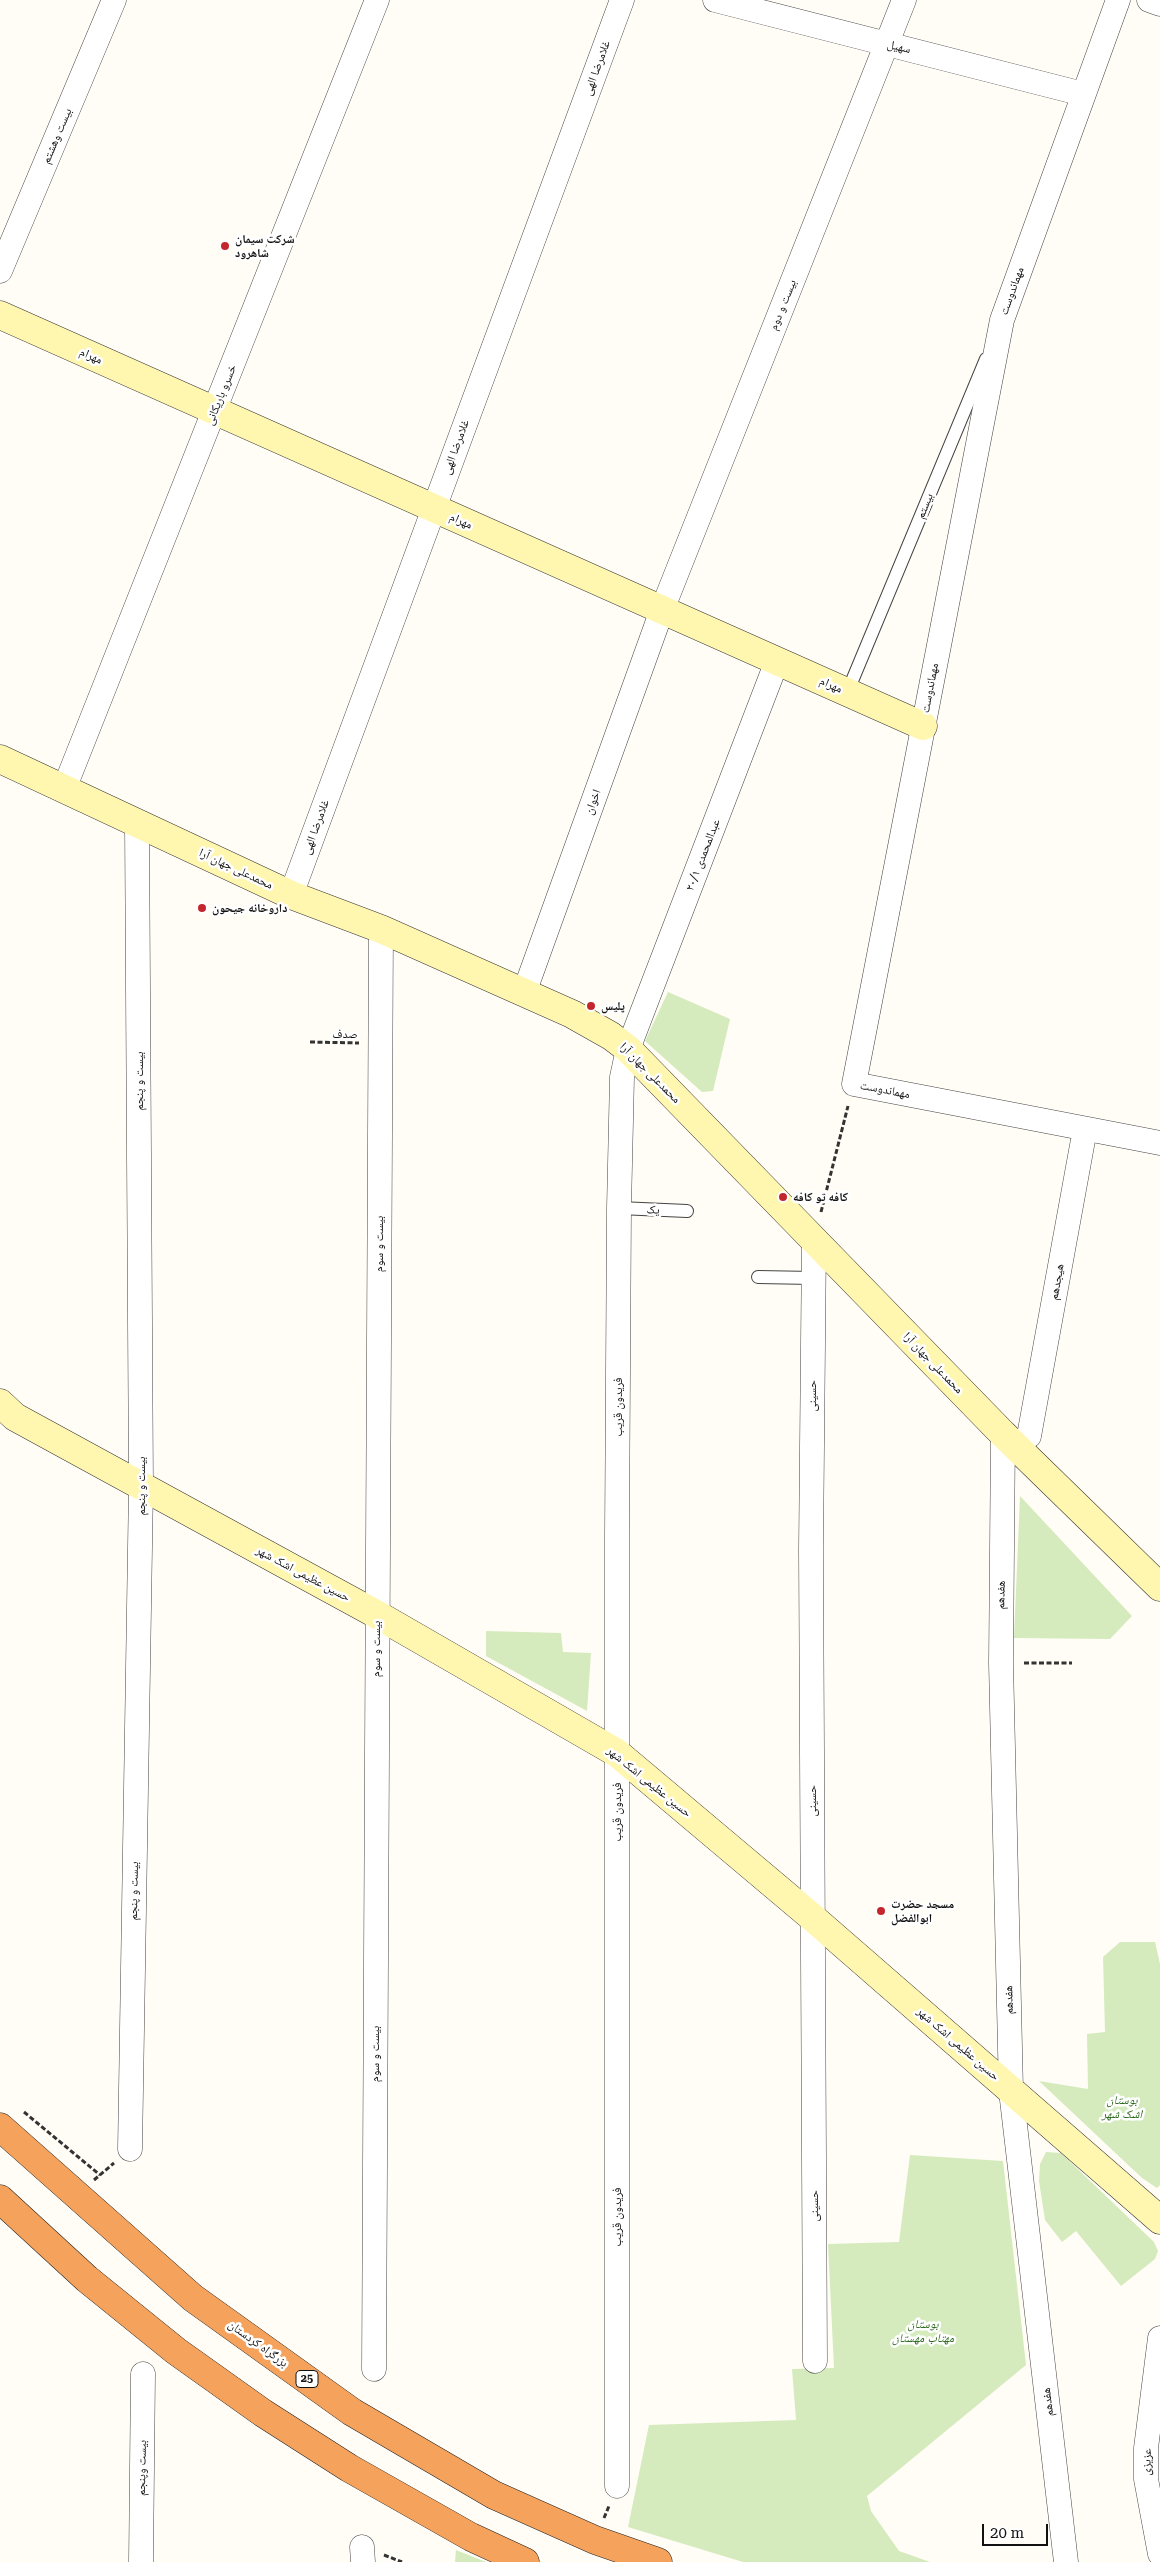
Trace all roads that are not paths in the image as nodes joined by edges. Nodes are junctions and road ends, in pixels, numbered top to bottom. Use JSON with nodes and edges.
{"nodes":[{"id":1,"x":114,"y":0,"type":"edge"},
{"id":2,"x":377,"y":0,"type":"edge"},
{"id":3,"x":622,"y":0,"type":"edge"},
{"id":4,"x":715,"y":0,"type":"edge"},
{"id":5,"x":904,"y":0,"type":"edge"},
{"id":6,"x":1118,"y":0,"type":"edge"},
{"id":7,"x":1149,"y":0,"type":"edge"},
{"id":8,"x":1160,"y":4,"type":"edge"},
{"id":9,"x":886,"y":44,"type":"junction"},
{"id":10,"x":1083,"y":94,"type":"junction"},
{"id":11,"x":0,"y":272,"type":"edge"},
{"id":12,"x":0,"y":315,"type":"edge"},
{"id":13,"x":1002,"y":320,"type":"junction"},
{"id":14,"x":214,"y":411,"type":"junction"},
{"id":15,"x":433,"y":508,"type":"junction"},
{"id":16,"x":662,"y":610,"type":"junction"},
{"id":17,"x":777,"y":661,"type":"junction"},
{"id":18,"x":847,"y":692,"type":"junction"},
{"id":19,"x":923,"y":726,"type":"junction"},
{"id":20,"x":0,"y":759,"type":"edge"},
{"id":21,"x":64,"y":789,"type":"junction"},
{"id":22,"x":137,"y":823,"type":"junction"},
{"id":23,"x":290,"y":894,"type":"junction"},
{"id":24,"x":381,"y":929,"type":"junction"},
{"id":25,"x":524,"y":994,"type":"junction"},
{"id":26,"x":628,"y":1049,"type":"junction"},
{"id":27,"x":1085,"y":1129,"type":"junction"},
{"id":28,"x":1160,"y":1143,"type":"edge"},
{"id":29,"x":619,"y":1208,"type":"junction"},
{"id":30,"x":687,"y":1211,"type":"dead end"},
{"id":31,"x":814,"y":1241,"type":"junction"},
{"id":32,"x":758,"y":1277,"type":"dead end"},
{"id":33,"x":813,"y":1278,"type":"junction"},
{"id":34,"x":5,"y":1412,"type":"edge"},
{"id":35,"x":1016,"y":1435,"type":"junction"},
{"id":36,"x":141,"y":1487,"type":"junction"},
{"id":37,"x":1160,"y":1587,"type":"edge"},
{"id":38,"x":376,"y":1614,"type":"junction"},
{"id":39,"x":617,"y":1753,"type":"junction"},
{"id":40,"x":813,"y":1918,"type":"junction"},
{"id":41,"x":1011,"y":2091,"type":"junction"},
{"id":42,"x":8,"y":2117,"type":"edge"},
{"id":43,"x":130,"y":2150,"type":"road end"},
{"id":44,"x":0,"y":2199,"type":"edge"},
{"id":45,"x":1160,"y":2220,"type":"edge"},
{"id":46,"x":1160,"y":2338,"type":"edge"},
{"id":47,"x":815,"y":2361,"type":"dead end"},
{"id":48,"x":374,"y":2369,"type":"dead end"},
{"id":49,"x":143,"y":2374,"type":"dead end"},
{"id":50,"x":617,"y":2486,"type":"road end"},
{"id":51,"x":1160,"y":2554,"type":"edge"},
{"id":52,"x":141,"y":2562,"type":"edge"},
{"id":53,"x":525,"y":2562,"type":"edge"},
{"id":54,"x":658,"y":2562,"type":"edge"},
{"id":55,"x":1066,"y":2562,"type":"edge"}],
"edges":[{"from":1,"to":11,"type":"street","name":"بیست وهشتم"},
{"from":2,"to":14,"type":"street","name":"خسرو باریکانی"},
{"from":3,"to":15,"type":"street","name":"غلامرضا الهی"},
{"from":4,"to":9,"type":"street","name":"سهیل"},
{"from":5,"to":9,"type":"street","name":"بیست و دوم"},
{"from":6,"to":10,"type":"street","name":"مهماندوست"},
{"from":7,"to":8,"type":"street"},
{"from":9,"to":10,"type":"street","name":"سهیل"},
{"from":9,"to":16,"type":"street","name":"بیست و دوم"},
{"from":10,"to":13,"type":"street","name":"مهماندوست"},
{"from":12,"to":14,"type":"street","name":"مهرام"},
{"from":13,"to":18,"type":"lane","name":"بیستم"},
{"from":13,"to":19,"type":"street","name":"مهماندوست"},
{"from":14,"to":15,"type":"street","name":"مهرام"},
{"from":14,"to":21,"type":"street","name":"خسرو باریکانی"},
{"from":15,"to":16,"type":"street","name":"مهرام"},
{"from":15,"to":23,"type":"street","name":"غلامرضا الهی"},
{"from":16,"to":17,"type":"street","name":"مهرام"},
{"from":16,"to":25,"type":"street","name":"اخوان"},
{"from":17,"to":18,"type":"street","name":"مهرام"},
{"from":17,"to":26,"type":"street","name":"عبدالمحمدی ۲۰/۱"},
{"from":18,"to":19,"type":"street","name":"مهرام"},
{"from":19,"to":27,"type":"street","name":"مهماندوست"},
{"from":20,"to":21,"type":"street","name":"محمدعلی جهان آرا"},
{"from":21,"to":22,"type":"street","name":"محمدعلی جهان آرا"},
{"from":22,"to":23,"type":"street","name":"محمدعلی جهان آرا"},
{"from":22,"to":36,"type":"street","name":"بیست و پنجم"},
{"from":23,"to":24,"type":"street","name":"محمدعلی جهان آرا"},
{"from":24,"to":25,"type":"street","name":"محمدعلی جهان آرا"},
{"from":24,"to":38,"type":"street","name":"بیست و سوم"},
{"from":25,"to":26,"type":"street","name":"محمدعلی جهان آرا"},
{"from":26,"to":29,"type":"street","name":"فریدون قریب"},
{"from":26,"to":31,"type":"street","name":"محمدعلی جهان آرا"},
{"from":27,"to":28,"type":"street","name":"مهماندوست"},
{"from":27,"to":35,"type":"street","name":"هیجدهم"},
{"from":29,"to":30,"type":"lane","name":"یک"},
{"from":29,"to":39,"type":"street","name":"فریدون قریب"},
{"from":31,"to":33,"type":"street","name":"حسینی"},
{"from":31,"to":35,"type":"street","name":"محمدعلی جهان آرا"},
{"from":32,"to":33,"type":"lane"},
{"from":33,"to":40,"type":"street","name":"حسینی"},
{"from":34,"to":36,"type":"street","name":"حسین عظیمی اشک شهر"},
{"from":35,"to":37,"type":"street","name":"محمدعلی جهان آرا"},
{"from":35,"to":41,"type":"street","name":"هفدهم"},
{"from":36,"to":38,"type":"street","name":"حسین عظیمی اشک شهر"},
{"from":36,"to":43,"type":"street","name":"بیست و پنجم"},
{"from":38,"to":39,"type":"street","name":"حسین عظیمی اشک شهر"},
{"from":38,"to":48,"type":"street","name":"بیست و سوم"},
{"from":39,"to":40,"type":"street","name":"حسین عظیمی اشک شهر"},
{"from":39,"to":50,"type":"street","name":"فریدون قریب"},
{"from":40,"to":41,"type":"street","name":"حسین عظیمی اشک شهر"},
{"from":40,"to":47,"type":"street","name":"حسینی"},
{"from":41,"to":45,"type":"street","name":"حسین عظیمی اشک شهر"},
{"from":41,"to":55,"type":"street","name":"هفدهم"},
{"from":42,"to":54,"type":"highway","name":"بزرگراه کردستان","number":"25"},
{"from":44,"to":53,"type":"highway"},
{"from":46,"to":51,"type":"street","name":"عزیزی"},
{"from":49,"to":52,"type":"street","name":"بیست وپنجم"}]}
